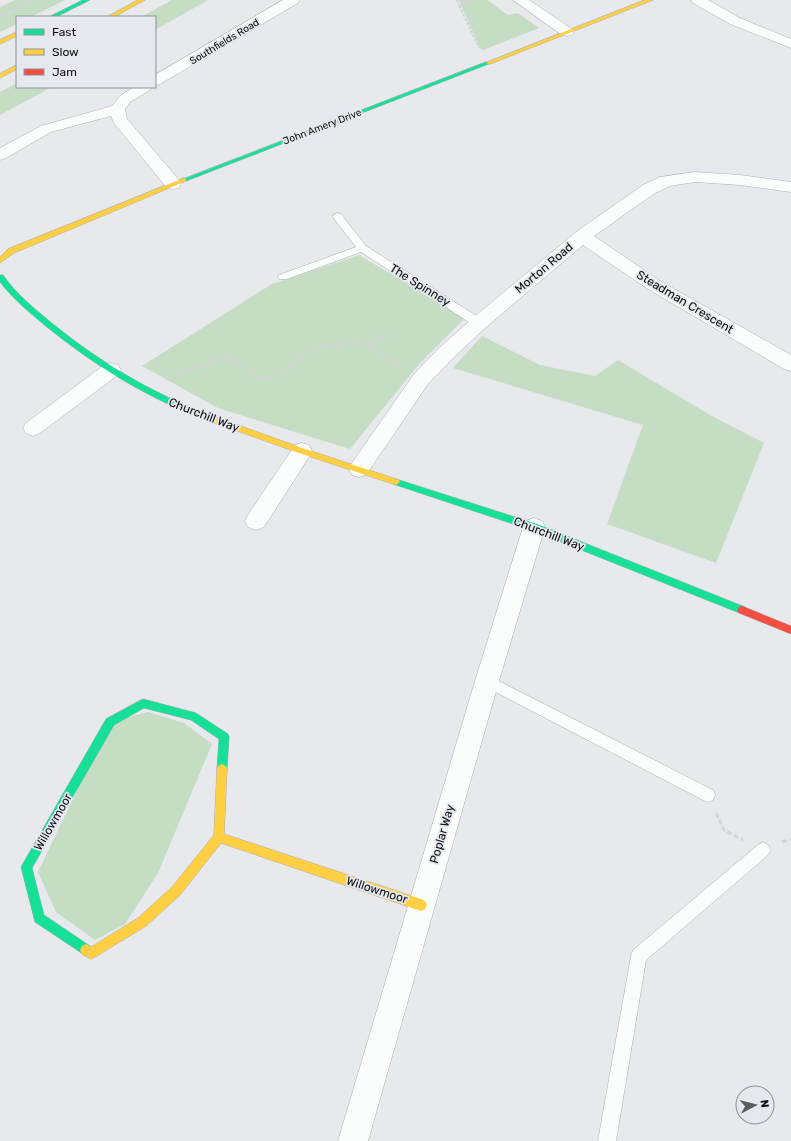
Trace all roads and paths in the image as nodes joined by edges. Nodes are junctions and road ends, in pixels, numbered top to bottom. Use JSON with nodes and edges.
{"nodes":[{"id":1,"x":35,"y":0,"type":"edge"},
{"id":2,"x":87,"y":0,"type":"edge"},
{"id":3,"x":142,"y":0,"type":"edge"},
{"id":4,"x":293,"y":0,"type":"edge"},
{"id":5,"x":457,"y":0,"type":"edge"},
{"id":6,"x":473,"y":0,"type":"edge"},
{"id":7,"x":520,"y":0,"type":"edge"},
{"id":8,"x":650,"y":0,"type":"edge"},
{"id":9,"x":698,"y":0,"type":"edge"},
{"id":10,"x":460,"y":7,"type":"junction"},
{"id":11,"x":54,"y":16,"type":"edge"},
{"id":12,"x":112,"y":16,"type":"edge"},
{"id":13,"x":0,"y":18,"type":"edge"},
{"id":14,"x":567,"y":32,"type":"junction"},
{"id":15,"x":16,"y":34,"type":"edge"},
{"id":16,"x":0,"y":42,"type":"edge"},
{"id":17,"x":791,"y":44,"type":"edge"},
{"id":18,"x":489,"y":62,"type":"junction"},
{"id":19,"x":16,"y":68,"type":"edge"},
{"id":20,"x":0,"y":76,"type":"edge"},
{"id":21,"x":156,"y":80,"type":"edge"},
{"id":22,"x":143,"y":88,"type":"edge"},
{"id":23,"x":118,"y":109,"type":"junction"},
{"id":24,"x":0,"y":155,"type":"edge"},
{"id":25,"x":172,"y":184,"type":"junction"},
{"id":26,"x":791,"y":187,"type":"edge"},
{"id":27,"x":337,"y":216,"type":"dead end"},
{"id":28,"x":582,"y":236,"type":"junction"},
{"id":29,"x":362,"y":248,"type":"junction"},
{"id":30,"x":1,"y":266,"type":"edge"},
{"id":31,"x":283,"y":277,"type":"dead end"},
{"id":32,"x":479,"y":323,"type":"junction"},
{"id":33,"x":385,"y":335,"type":"dead end"},
{"id":34,"x":367,"y":346,"type":"junction"},
{"id":35,"x":791,"y":364,"type":"edge"},
{"id":36,"x":111,"y":370,"type":"junction"},
{"id":37,"x":421,"y":379,"type":"junction"},
{"id":38,"x":146,"y":392,"type":"junction"},
{"id":39,"x":33,"y":428,"type":"dead end"},
{"id":40,"x":302,"y":451,"type":"junction"},
{"id":41,"x":359,"y":469,"type":"junction"},
{"id":42,"x":256,"y":521,"type":"dead end"},
{"id":43,"x":534,"y":527,"type":"junction"},
{"id":44,"x":791,"y":630,"type":"edge"},
{"id":45,"x":487,"y":681,"type":"junction"},
{"id":46,"x":708,"y":795,"type":"joint"},
{"id":47,"x":219,"y":837,"type":"junction"},
{"id":48,"x":791,"y":839,"type":"edge"},
{"id":49,"x":763,"y":850,"type":"junction"},
{"id":50,"x":421,"y":905,"type":"junction"},
{"id":51,"x":353,"y":1141,"type":"edge"},
{"id":52,"x":607,"y":1141,"type":"edge"}],
"edges":[{"from":1,"to":13,"type":"path"},
{"from":2,"to":11,"type":"main road"},
{"from":3,"to":12,"type":"main road"},
{"from":4,"to":21,"type":"street","name":"Southfields Road"},
{"from":5,"to":10,"type":"path"},
{"from":6,"to":10,"type":"path"},
{"from":7,"to":14,"type":"street"},
{"from":8,"to":14,"type":"main road","name":"John Amery Drive"},
{"from":9,"to":17,"type":"street"},
{"from":10,"to":18,"type":"path"},
{"from":14,"to":18,"type":"main road","name":"John Amery Drive"},
{"from":15,"to":16,"type":"main road"},
{"from":18,"to":25,"type":"main road","name":"John Amery Drive"},
{"from":19,"to":20,"type":"main road"},
{"from":22,"to":23,"type":"street"},
{"from":23,"to":24,"type":"street"},
{"from":23,"to":25,"type":"street"},
{"from":25,"to":30,"type":"main road","name":"John Amery Drive"},
{"from":26,"to":28,"type":"street","name":"Morton Road"},
{"from":27,"to":29,"type":"lane","name":"The Spinney"},
{"from":28,"to":32,"type":"street","name":"Morton Road"},
{"from":28,"to":35,"type":"street","name":"Steadman Crescent"},
{"from":29,"to":31,"type":"lane"},
{"from":29,"to":32,"type":"lane","name":"The Spinney"},
{"from":30,"to":36,"type":"main road","name":"Churchill Way"},
{"from":32,"to":37,"type":"street","name":"Morton Road"},
{"from":33,"to":34,"type":"path"},
{"from":34,"to":37,"type":"path"},
{"from":34,"to":38,"type":"path"},
{"from":36,"to":38,"type":"main road","name":"Churchill Way"},
{"from":36,"to":39,"type":"street"},
{"from":37,"to":41,"type":"street","name":"Morton Road"},
{"from":38,"to":40,"type":"main road","name":"Churchill Way"},
{"from":40,"to":41,"type":"main road","name":"Churchill Way"},
{"from":40,"to":42,"type":"street"},
{"from":41,"to":43,"type":"main road","name":"Churchill Way"},
{"from":43,"to":44,"type":"main road","name":"Churchill Way"},
{"from":43,"to":45,"type":"street","name":"Poplar Way"},
{"from":45,"to":46,"type":"lane"},
{"from":45,"to":50,"type":"street","name":"Poplar Way"},
{"from":46,"to":49,"type":"path"},
{"from":47,"to":47,"type":"main road","name":"Willowmoor"},
{"from":47,"to":50,"type":"main road","name":"Willowmoor"},
{"from":48,"to":49,"type":"path"},
{"from":49,"to":52,"type":"lane"},
{"from":50,"to":51,"type":"street","name":"Poplar Way"}]}
